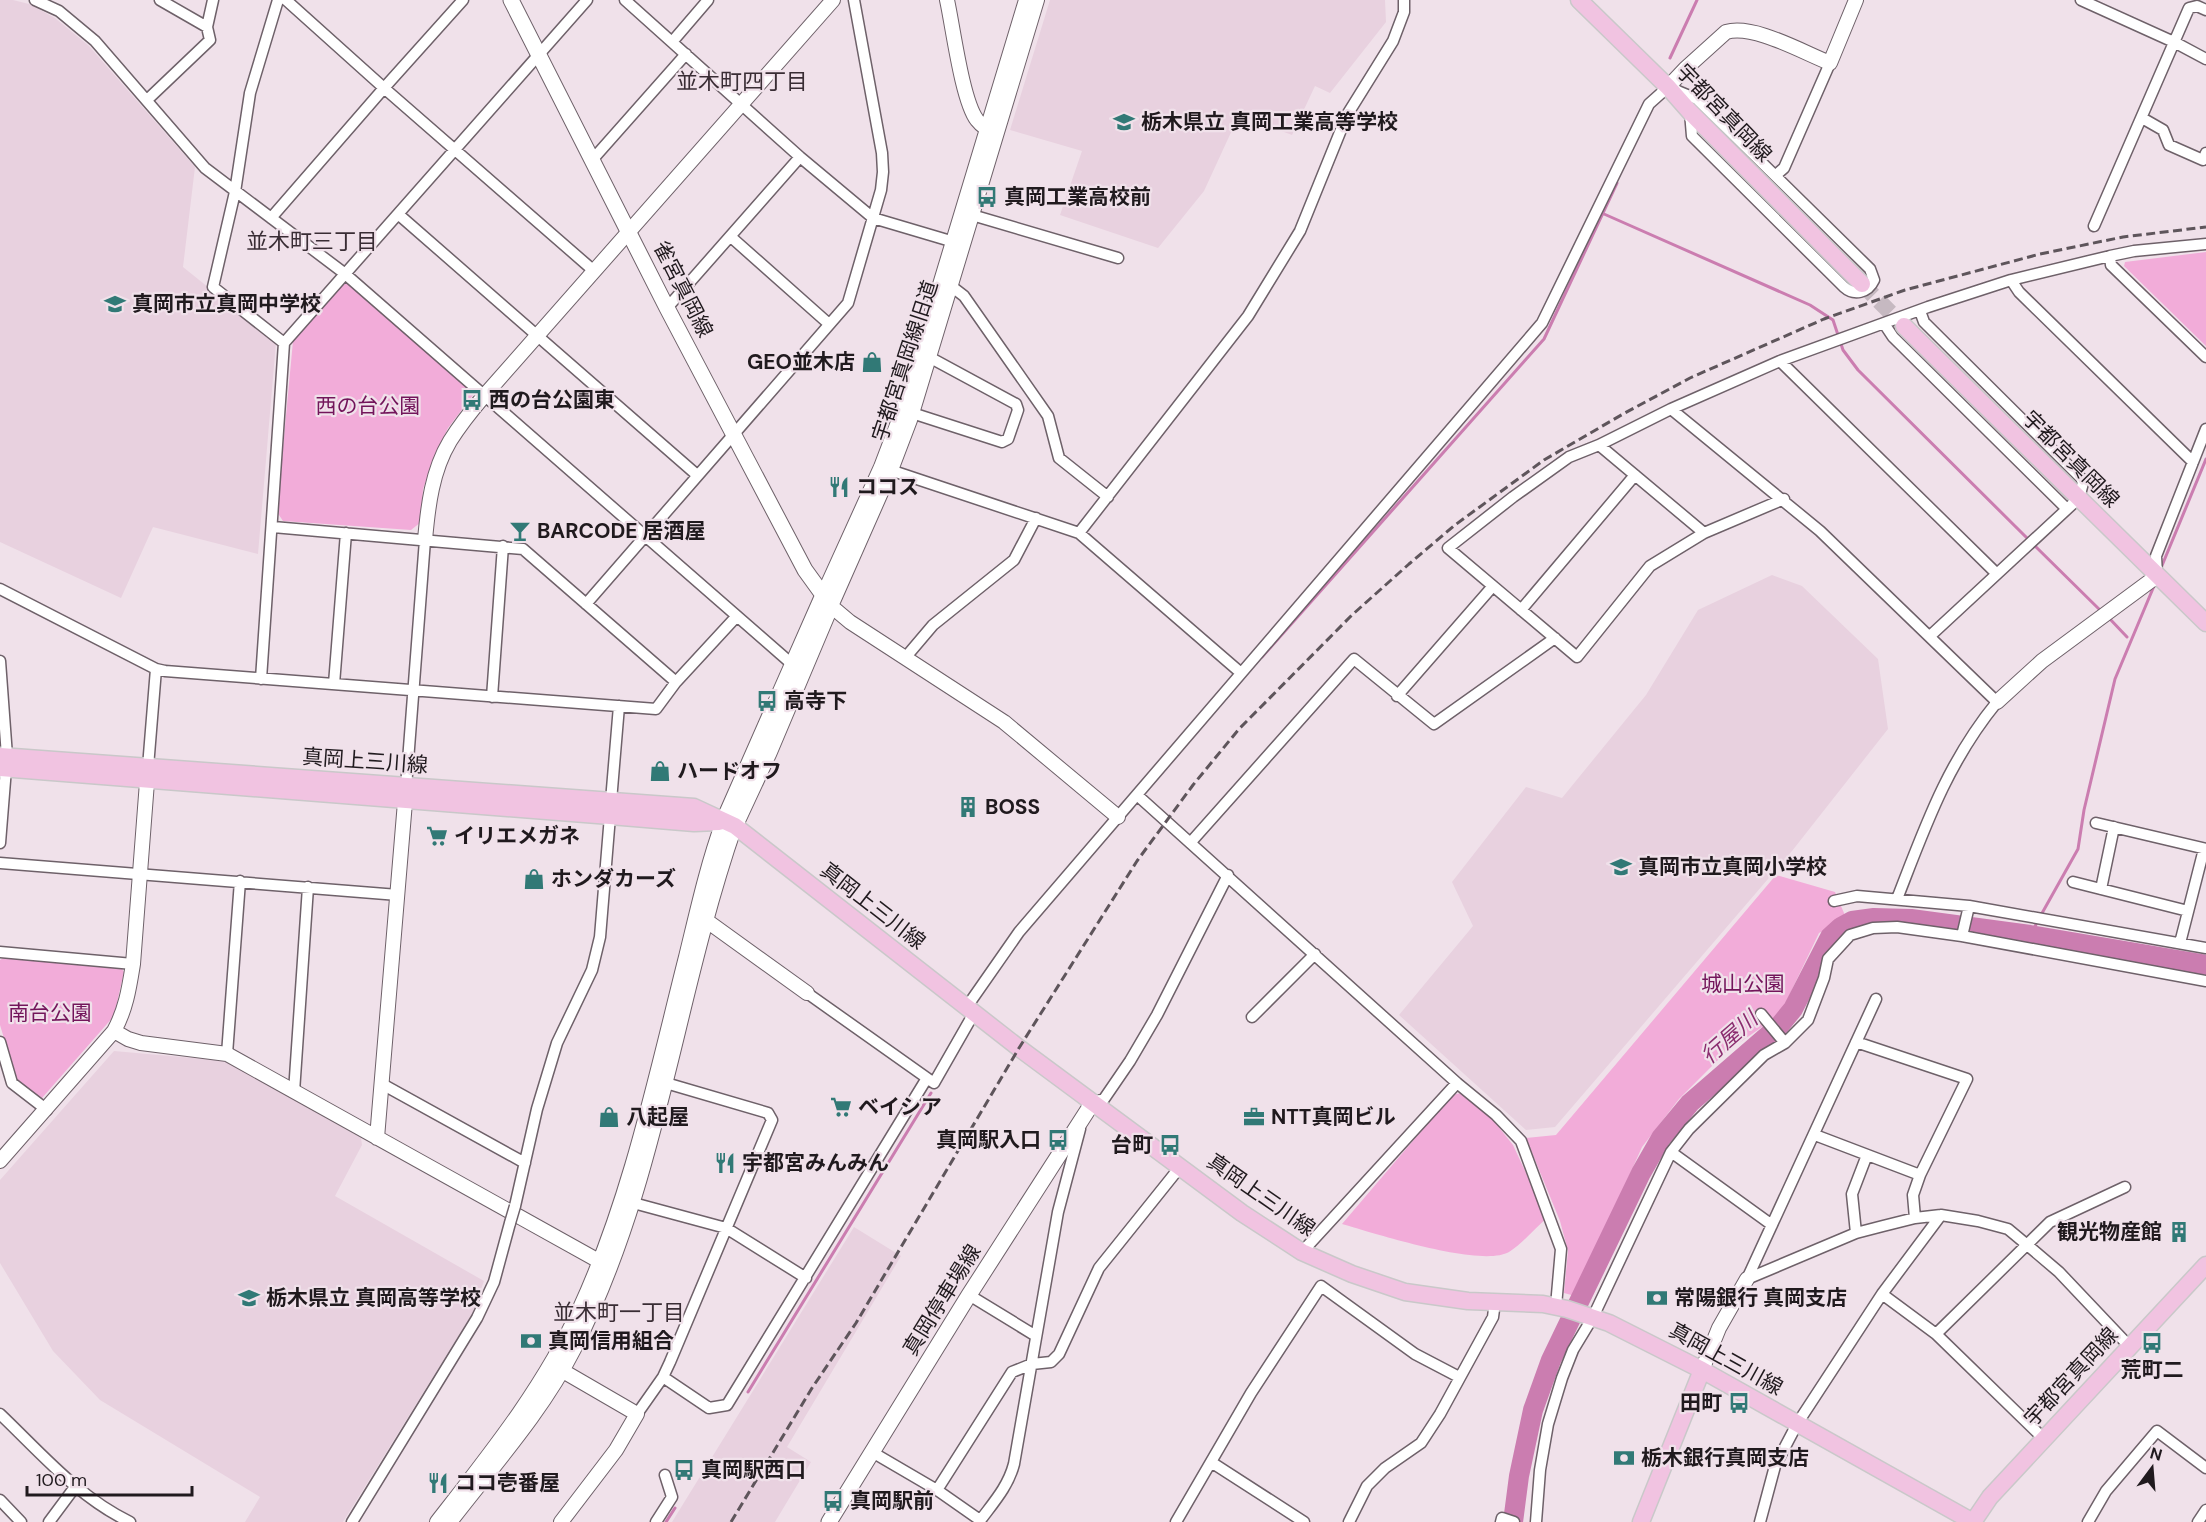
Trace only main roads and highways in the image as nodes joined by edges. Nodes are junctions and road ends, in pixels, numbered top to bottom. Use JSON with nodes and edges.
{"nodes":[{"id":1,"x":510,"y":0,"type":"edge"},
{"id":2,"x":1579,"y":0,"type":"edge"},
{"id":3,"x":1862,"y":284,"type":"tunnel mouth"},
{"id":4,"x":1904,"y":326,"type":"tunnel mouth"},
{"id":5,"x":827,"y":600,"type":"junction"},
{"id":6,"x":2204,"y":616,"type":"edge"},
{"id":7,"x":3,"y":762,"type":"edge"},
{"id":8,"x":729,"y":824,"type":"junction"},
{"id":9,"x":1093,"y":1102,"type":"junction"},
{"id":10,"x":2203,"y":1273,"type":"edge"},
{"id":11,"x":1702,"y":1370,"type":"junction"},
{"id":12,"x":829,"y":1522,"type":"edge"},
{"id":13,"x":1641,"y":1522,"type":"edge"},
{"id":14,"x":1973,"y":1522,"type":"edge"}],
"edges":[{"from":1,"to":5,"type":"main road","name":"雀宮真岡線"},
{"from":2,"to":3,"type":"main road","name":"宇都宮真岡線"},
{"from":4,"to":6,"type":"main road","name":"宇都宮真岡線"},
{"from":5,"to":8,"type":"main road"},
{"from":5,"to":8,"type":"main road"},
{"from":7,"to":8,"type":"main road","name":"真岡上三川線"},
{"from":8,"to":9,"type":"main road","name":"真岡上三川線"},
{"from":9,"to":11,"type":"main road","name":"真岡上三川線"},
{"from":9,"to":12,"type":"main road","name":"真岡停車場線"},
{"from":10,"to":14,"type":"main road","name":"宇都宮真岡線"},
{"from":11,"to":13,"type":"main road"},
{"from":11,"to":14,"type":"main road","name":"真岡上三川線"}]}
